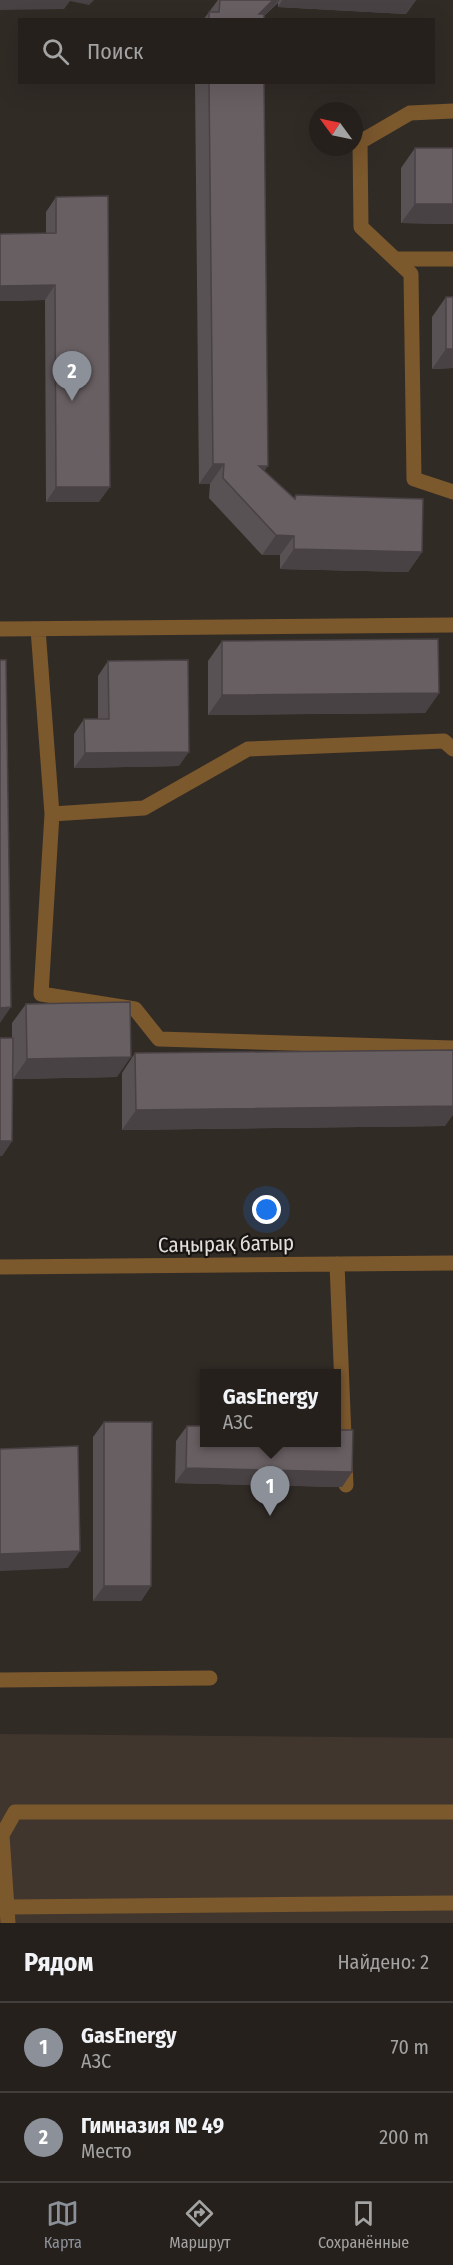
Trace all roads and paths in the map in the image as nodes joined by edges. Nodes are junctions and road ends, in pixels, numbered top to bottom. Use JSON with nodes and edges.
{"nodes":[{"id":1,"x":453,"y":111,"type":"edge"},
{"id":2,"x":395,"y":259,"type":"junction"},
{"id":3,"x":453,"y":259,"type":"edge"},
{"id":4,"x":453,"y":492,"type":"edge"},
{"id":5,"x":453,"y":625,"type":"edge"},
{"id":6,"x":0,"y":629,"type":"edge"},
{"id":7,"x":38,"y":629,"type":"junction"},
{"id":8,"x":453,"y":749,"type":"edge"},
{"id":9,"x":52,"y":814,"type":"junction"},
{"id":10,"x":453,"y":1048,"type":"edge"},
{"id":11,"x":453,"y":1263,"type":"edge"},
{"id":12,"x":337,"y":1264,"type":"junction"},
{"id":13,"x":0,"y":1267,"type":"edge"},
{"id":14,"x":346,"y":1485,"type":"edge"},
{"id":15,"x":210,"y":1678,"type":"dead end"},
{"id":16,"x":0,"y":1680,"type":"edge"},
{"id":17,"x":453,"y":1812,"type":"edge"},
{"id":18,"x":453,"y":1903,"type":"edge"},
{"id":19,"x":7,"y":1907,"type":"junction"},
{"id":20,"x":8,"y":1923,"type":"edge"}],
"edges":[{"from":1,"to":2,"type":"street"},
{"from":2,"to":3,"type":"street"},
{"from":2,"to":4,"type":"street"},
{"from":5,"to":7,"type":"street"},
{"from":6,"to":7,"type":"street"},
{"from":7,"to":9,"type":"street"},
{"from":8,"to":9,"type":"street"},
{"from":9,"to":10,"type":"street"},
{"from":11,"to":12,"type":"street","name":"Саңырақ батыр"},
{"from":12,"to":13,"type":"street","name":"Саңырақ батыр"},
{"from":12,"to":14,"type":"street"},
{"from":15,"to":16,"type":"street"},
{"from":17,"to":19,"type":"street"},
{"from":18,"to":19,"type":"street"},
{"from":19,"to":20,"type":"street"}]}
